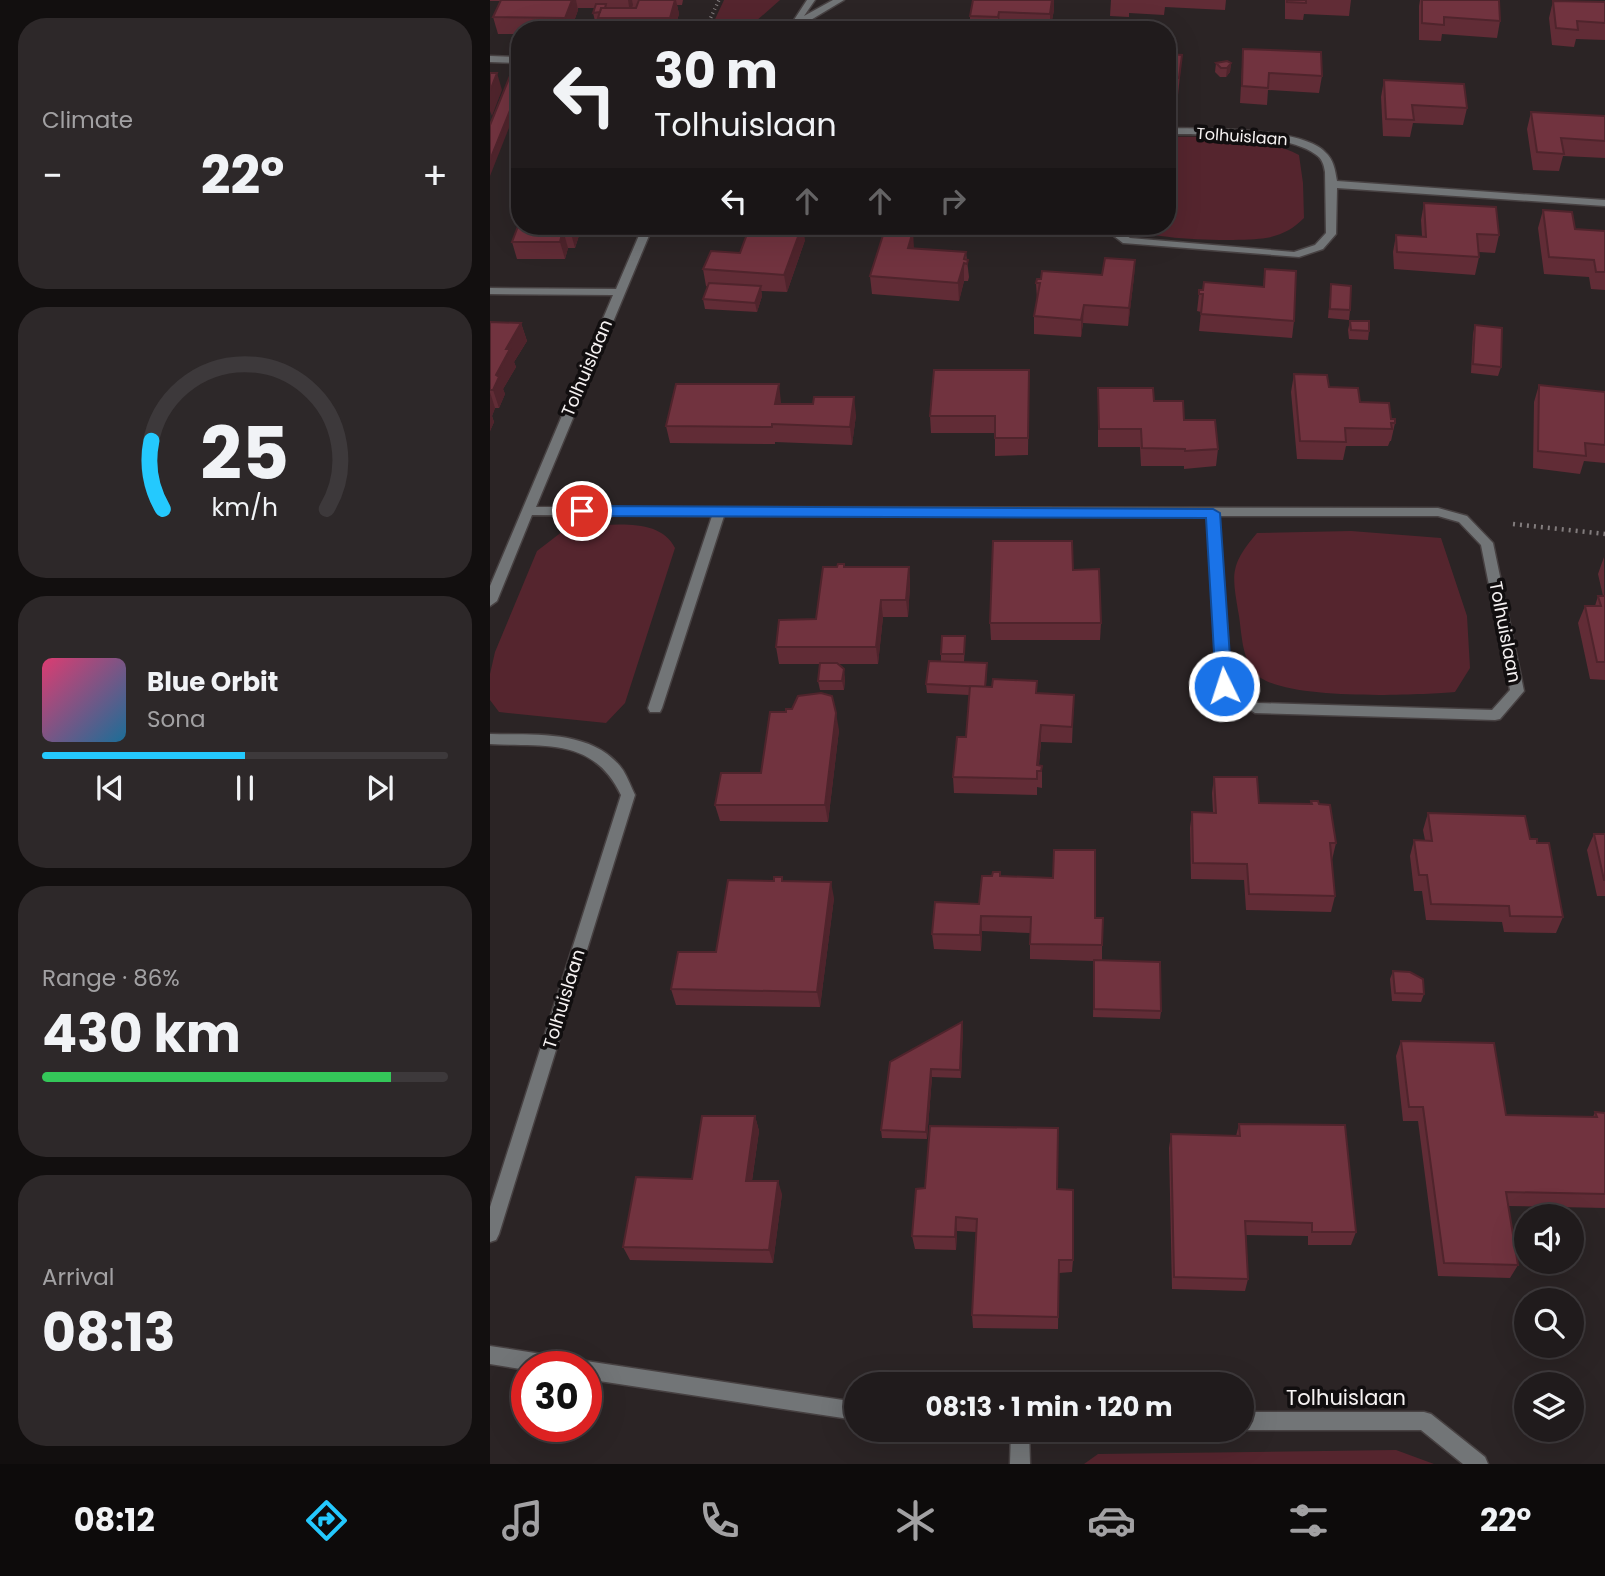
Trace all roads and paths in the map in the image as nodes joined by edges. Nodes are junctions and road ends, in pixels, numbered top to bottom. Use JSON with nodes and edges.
{"nodes":[{"id":1,"x":719,"y":0,"type":"edge"},
{"id":2,"x":811,"y":0,"type":"edge"},
{"id":3,"x":840,"y":0,"type":"edge"},
{"id":4,"x":709,"y":21,"type":"edge"},
{"id":5,"x":795,"y":21,"type":"edge"},
{"id":6,"x":802,"y":21,"type":"edge"},
{"id":7,"x":490,"y":59,"type":"edge"},
{"id":8,"x":511,"y":60,"type":"edge"},
{"id":9,"x":1176,"y":132,"type":"edge"},
{"id":10,"x":1330,"y":184,"type":"junction"},
{"id":11,"x":1605,"y":203,"type":"edge"},
{"id":12,"x":644,"y":235,"type":"edge"},
{"id":13,"x":1118,"y":235,"type":"edge"},
{"id":14,"x":490,"y":291,"type":"edge"},
{"id":15,"x":619,"y":292,"type":"junction"},
{"id":16,"x":527,"y":511,"type":"junction"},
{"id":17,"x":719,"y":512,"type":"junction"},
{"id":18,"x":1213,"y":513,"type":"junction"},
{"id":19,"x":1463,"y":519,"type":"junction"},
{"id":20,"x":1605,"y":534,"type":"edge"},
{"id":21,"x":490,"y":601,"type":"edge"},
{"id":22,"x":655,"y":708,"type":"dead end"},
{"id":23,"x":490,"y":739,"type":"edge"},
{"id":24,"x":490,"y":1234,"type":"edge"},
{"id":25,"x":490,"y":1355,"type":"edge"},
{"id":26,"x":511,"y":1358,"type":"edge"},
{"id":27,"x":602,"y":1372,"type":"edge"},
{"id":28,"x":844,"y":1409,"type":"edge"},
{"id":29,"x":1254,"y":1421,"type":"edge"},
{"id":30,"x":1020,"y":1442,"type":"edge"},
{"id":31,"x":1020,"y":1464,"type":"edge"},
{"id":32,"x":1478,"y":1464,"type":"edge"}],
"edges":[{"from":1,"to":4,"type":"path"},
{"from":2,"to":5,"type":"street"},
{"from":3,"to":6,"type":"street"},
{"from":7,"to":8,"type":"street"},
{"from":9,"to":10,"type":"street","name":"Tolhuislaan"},
{"from":10,"to":11,"type":"street"},
{"from":10,"to":13,"type":"street","name":"Tolhuislaan"},
{"from":12,"to":15,"type":"street","name":"Tolhuislaan"},
{"from":14,"to":15,"type":"street"},
{"from":15,"to":16,"type":"street","name":"Tolhuislaan"},
{"from":16,"to":17,"type":"street"},
{"from":16,"to":21,"type":"street","name":"Tolhuislaan"},
{"from":17,"to":18,"type":"street"},
{"from":17,"to":22,"type":"street"},
{"from":18,"to":19,"type":"street"},
{"from":18,"to":19,"type":"street","name":"Tolhuislaan"},
{"from":19,"to":20,"type":"path"},
{"from":23,"to":24,"type":"street","name":"Tolhuislaan"},
{"from":25,"to":26,"type":"street"},
{"from":27,"to":28,"type":"street"},
{"from":29,"to":32,"type":"street","name":"Tolhuislaan"},
{"from":30,"to":31,"type":"street"}]}
